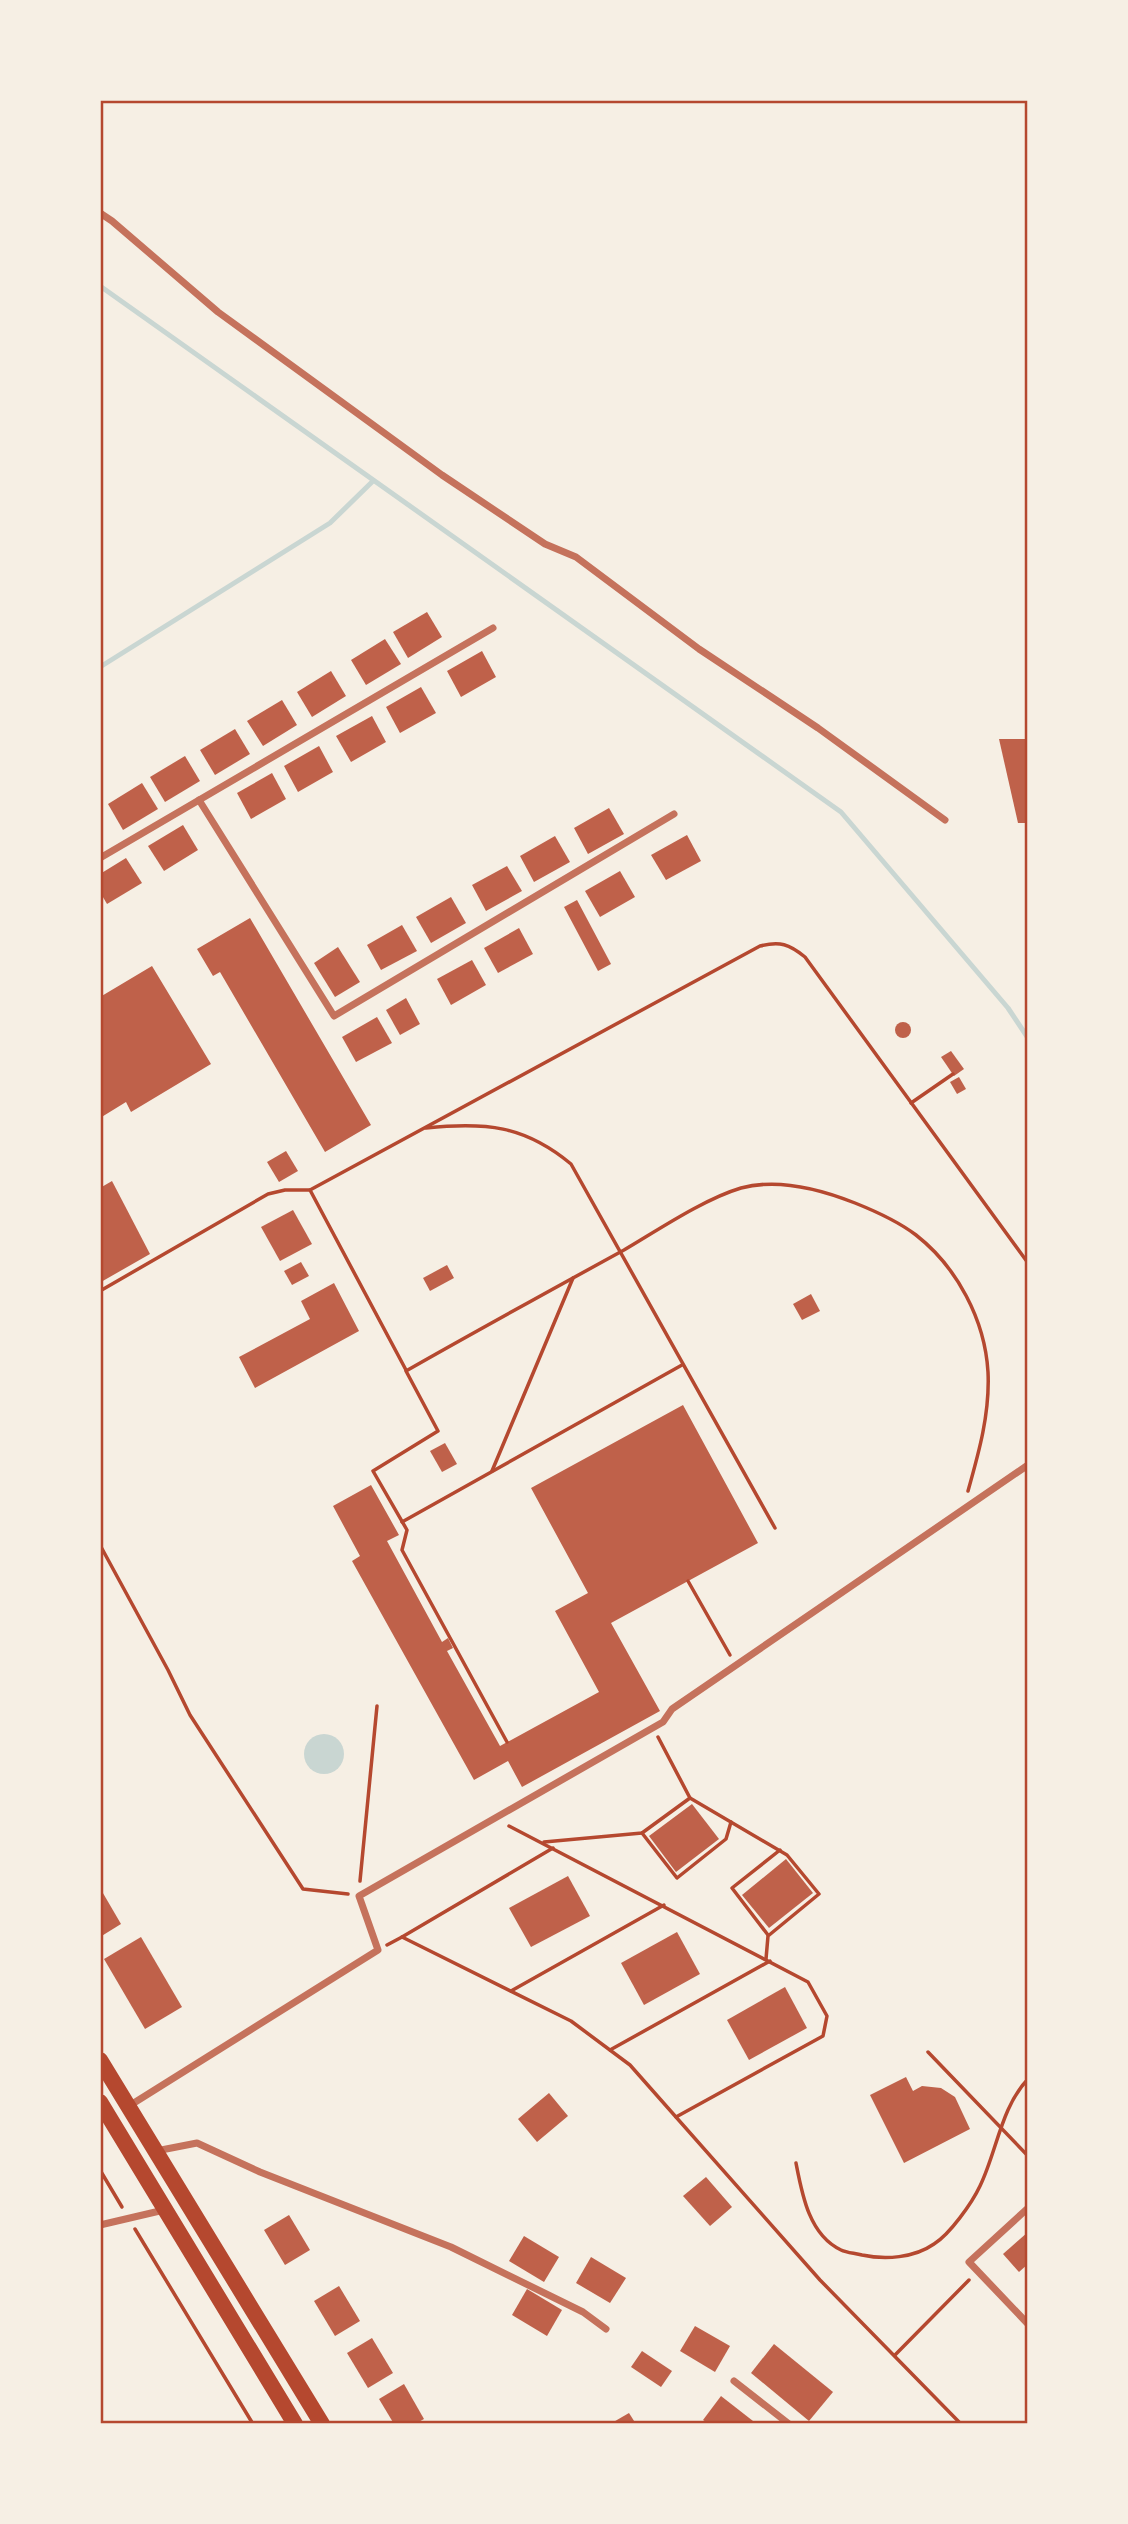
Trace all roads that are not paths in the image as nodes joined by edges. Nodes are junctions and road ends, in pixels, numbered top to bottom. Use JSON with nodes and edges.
{"nodes":[{"id":1,"x":100,"y":213,"type":"edge"},
{"id":2,"x":494,"y":628,"type":"dead end"},
{"id":3,"x":199,"y":800,"type":"junction"},
{"id":4,"x":674,"y":814,"type":"dead end"},
{"id":5,"x":945,"y":820,"type":"dead end"},
{"id":6,"x":100,"y":858,"type":"edge"},
{"id":7,"x":1028,"y":1465,"type":"edge"},
{"id":8,"x":100,"y":2060,"type":"edge"},
{"id":9,"x":100,"y":2102,"type":"edge"},
{"id":10,"x":128,"y":2107,"type":"junction"},
{"id":11,"x":155,"y":2152,"type":"junction"},
{"id":12,"x":1028,"y":2208,"type":"edge"},
{"id":13,"x":166,"y":2210,"type":"junction"},
{"id":14,"x":100,"y":2225,"type":"edge"},
{"id":15,"x":1028,"y":2324,"type":"edge"},
{"id":16,"x":606,"y":2329,"type":"dead end"},
{"id":17,"x":734,"y":2381,"type":"dead end"},
{"id":18,"x":318,"y":2423,"type":"edge"},
{"id":19,"x":295,"y":2424,"type":"edge"},
{"id":20,"x":789,"y":2424,"type":"edge"}],
"edges":[{"from":1,"to":5,"type":"street"},
{"from":2,"to":3,"type":"street"},
{"from":3,"to":4,"type":"street"},
{"from":3,"to":6,"type":"street"},
{"from":7,"to":10,"type":"street"},
{"from":8,"to":10,"type":"highway"},
{"from":9,"to":13,"type":"highway"},
{"from":10,"to":11,"type":"highway"},
{"from":11,"to":16,"type":"street"},
{"from":11,"to":18,"type":"highway"},
{"from":12,"to":15,"type":"street"},
{"from":13,"to":14,"type":"street"},
{"from":13,"to":19,"type":"highway"},
{"from":17,"to":20,"type":"street"}]}
